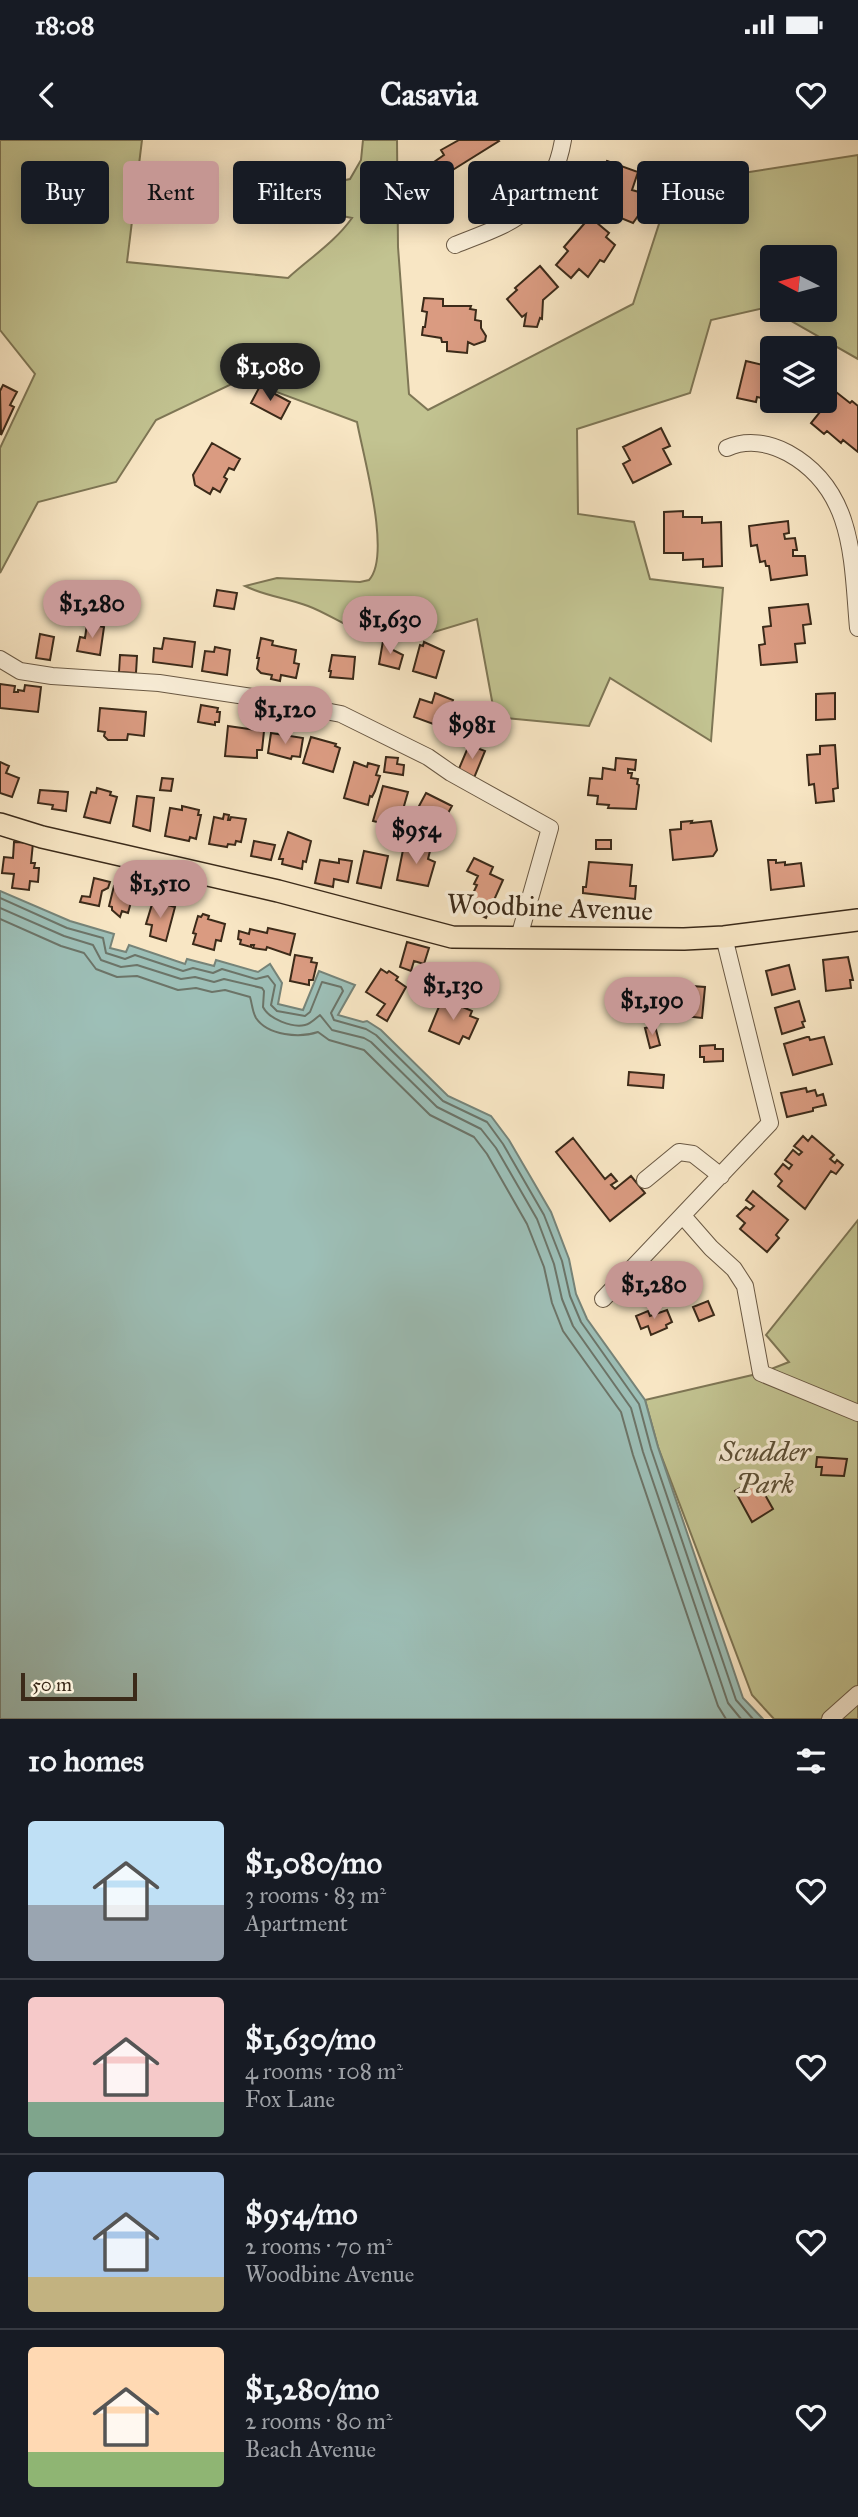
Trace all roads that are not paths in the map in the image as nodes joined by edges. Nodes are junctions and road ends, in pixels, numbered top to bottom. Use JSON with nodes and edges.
{"nodes":[{"id":1,"x":563,"y":140,"type":"edge"},
{"id":2,"x":455,"y":245,"type":"dead end"},
{"id":3,"x":727,"y":448,"type":"dead end"},
{"id":4,"x":858,"y":628,"type":"edge"},
{"id":5,"x":0,"y":659,"type":"edge"},
{"id":6,"x":0,"y":824,"type":"edge"},
{"id":7,"x":858,"y":920,"type":"edge"},
{"id":8,"x":519,"y":937,"type":"junction"},
{"id":9,"x":724,"y":937,"type":"junction"},
{"id":10,"x":720,"y":1176,"type":"junction"},
{"id":11,"x":645,"y":1180,"type":"dead end"},
{"id":12,"x":683,"y":1216,"type":"junction"},
{"id":13,"x":603,"y":1299,"type":"dead end"},
{"id":14,"x":858,"y":1413,"type":"edge"},
{"id":15,"x":858,"y":1694,"type":"edge"},
{"id":16,"x":830,"y":1719,"type":"edge"}],
"edges":[{"from":1,"to":2,"type":"street"},
{"from":3,"to":4,"type":"street"},
{"from":5,"to":8,"type":"street"},
{"from":6,"to":8,"type":"main road","name":"Woodbine Avenue"},
{"from":7,"to":9,"type":"main road","name":"Woodbine Avenue"},
{"from":8,"to":9,"type":"main road","name":"Woodbine Avenue"},
{"from":9,"to":10,"type":"street"},
{"from":10,"to":11,"type":"street"},
{"from":10,"to":12,"type":"street"},
{"from":12,"to":13,"type":"street"},
{"from":12,"to":14,"type":"street"},
{"from":15,"to":16,"type":"street"}]}
